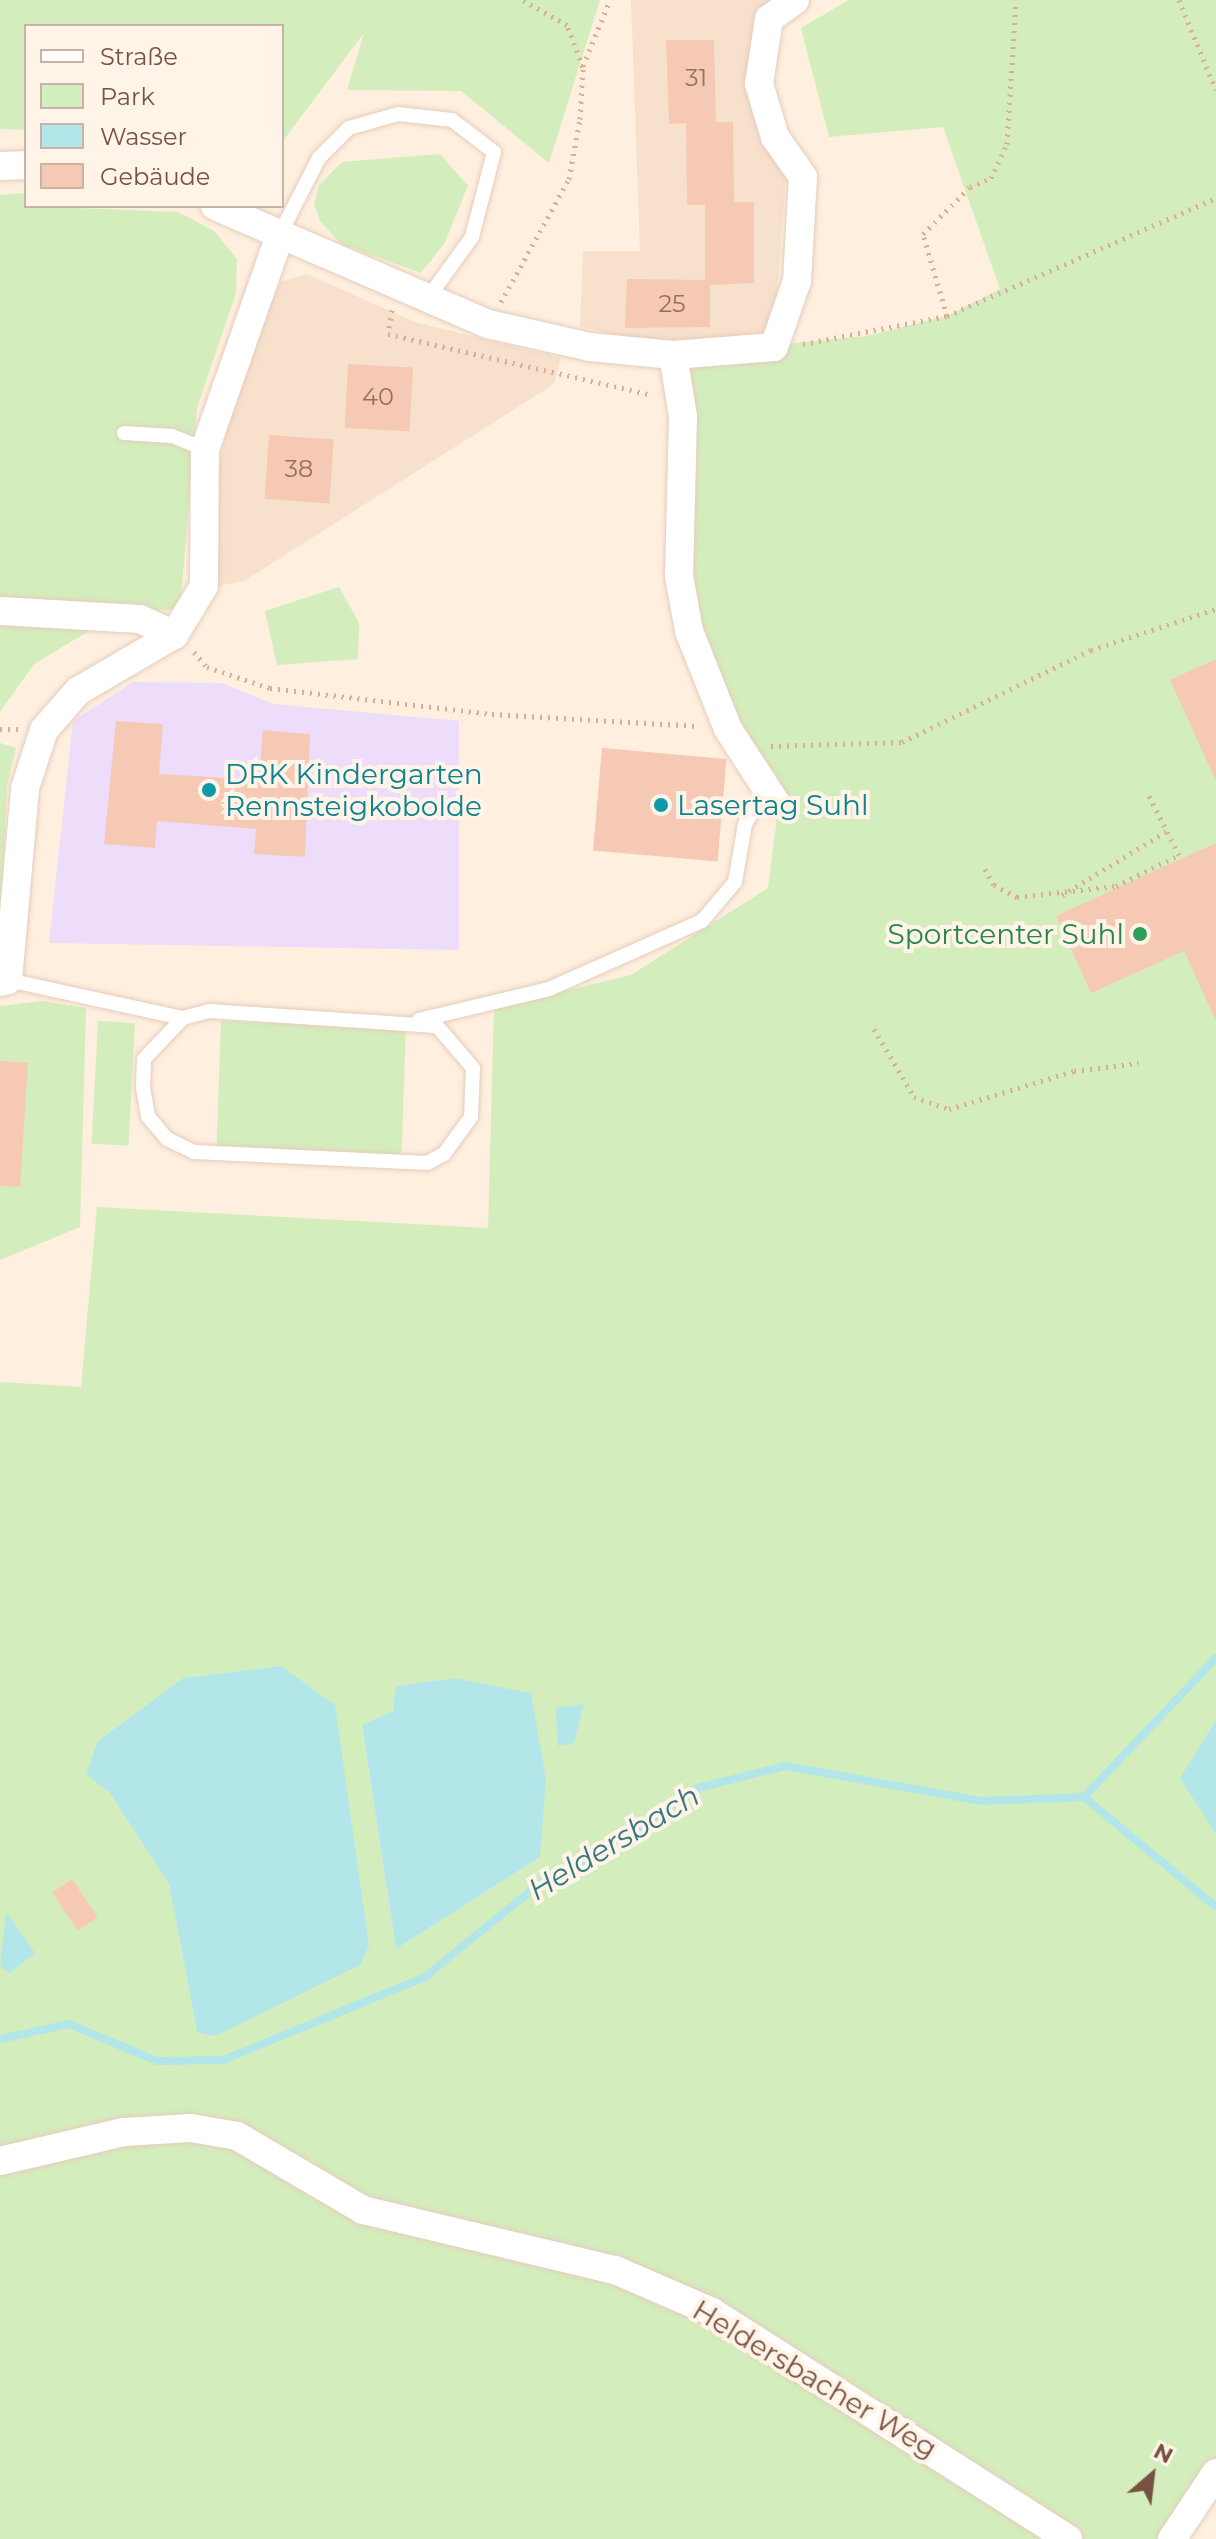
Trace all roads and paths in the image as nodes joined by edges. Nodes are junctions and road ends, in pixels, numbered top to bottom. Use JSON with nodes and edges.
{"nodes":[{"id":1,"x":523,"y":0,"type":"edge"},
{"id":2,"x":610,"y":0,"type":"edge"},
{"id":3,"x":795,"y":0,"type":"edge"},
{"id":4,"x":1016,"y":0,"type":"edge"},
{"id":5,"x":1179,"y":0,"type":"edge"},
{"id":6,"x":583,"y":67,"type":"junction"},
{"id":7,"x":1216,"y":90,"type":"edge"},
{"id":8,"x":24,"y":165,"type":"edge"},
{"id":9,"x":0,"y":166,"type":"edge"},
{"id":10,"x":1216,"y":198,"type":"edge"},
{"id":11,"x":219,"y":208,"type":"edge"},
{"id":12,"x":279,"y":238,"type":"junction"},
{"id":13,"x":396,"y":289,"type":"junction"},
{"id":14,"x":425,"y":302,"type":"junction"},
{"id":15,"x":947,"y":316,"type":"junction"},
{"id":16,"x":488,"y":324,"type":"junction"},
{"id":17,"x":774,"y":347,"type":"junction"},
{"id":18,"x":673,"y":355,"type":"junction"},
{"id":19,"x":680,"y":399,"type":"junction"},
{"id":20,"x":124,"y":433,"type":"dead end"},
{"id":21,"x":205,"y":449,"type":"junction"},
{"id":22,"x":1216,"y":609,"type":"edge"},
{"id":23,"x":0,"y":611,"type":"edge"},
{"id":24,"x":174,"y":635,"type":"junction"},
{"id":25,"x":733,"y":738,"type":"junction"},
{"id":26,"x":1148,"y":794,"type":"dead end"},
{"id":27,"x":770,"y":797,"type":"joint"},
{"id":28,"x":1167,"y":831,"type":"junction"},
{"id":29,"x":985,"y":869,"type":"dead end"},
{"id":30,"x":1061,"y":896,"type":"junction"},
{"id":31,"x":4,"y":981,"type":"edge"},
{"id":32,"x":183,"y":1018,"type":"junction"},
{"id":33,"x":419,"y":1020,"type":"junction"},
{"id":34,"x":874,"y":1029,"type":"dead end"},
{"id":35,"x":1139,"y":1063,"type":"dead end"},
{"id":36,"x":0,"y":2161,"type":"edge"},
{"id":37,"x":1216,"y":2473,"type":"edge"},
{"id":38,"x":1068,"y":2539,"type":"edge"},
{"id":39,"x":1172,"y":2539,"type":"edge"}],
"edges":[{"from":1,"to":6,"type":"path"},
{"from":2,"to":6,"type":"path"},
{"from":3,"to":17,"type":"street"},
{"from":4,"to":15,"type":"path"},
{"from":5,"to":7,"type":"path"},
{"from":6,"to":16,"type":"path"},
{"from":8,"to":9,"type":"street"},
{"from":10,"to":15,"type":"path"},
{"from":11,"to":12,"type":"street"},
{"from":12,"to":13,"type":"street"},
{"from":12,"to":14,"type":"lane"},
{"from":12,"to":21,"type":"street"},
{"from":13,"to":14,"type":"street"},
{"from":13,"to":19,"type":"path"},
{"from":14,"to":16,"type":"street"},
{"from":15,"to":17,"type":"path"},
{"from":16,"to":18,"type":"street"},
{"from":17,"to":18,"type":"street"},
{"from":18,"to":19,"type":"street"},
{"from":19,"to":25,"type":"street"},
{"from":20,"to":21,"type":"lane"},
{"from":21,"to":24,"type":"street"},
{"from":22,"to":25,"type":"path"},
{"from":23,"to":24,"type":"street"},
{"from":24,"to":25,"type":"path"},
{"from":24,"to":31,"type":"street"},
{"from":25,"to":27,"type":"street"},
{"from":26,"to":28,"type":"path"},
{"from":27,"to":33,"type":"lane"},
{"from":28,"to":30,"type":"path"},
{"from":28,"to":30,"type":"path"},
{"from":29,"to":30,"type":"path"},
{"from":31,"to":32,"type":"lane"},
{"from":32,"to":33,"type":"lane"},
{"from":32,"to":33,"type":"lane"},
{"from":34,"to":35,"type":"path"},
{"from":36,"to":38,"type":"street","name":"Heldersbacher Weg"},
{"from":37,"to":39,"type":"street"}]}
